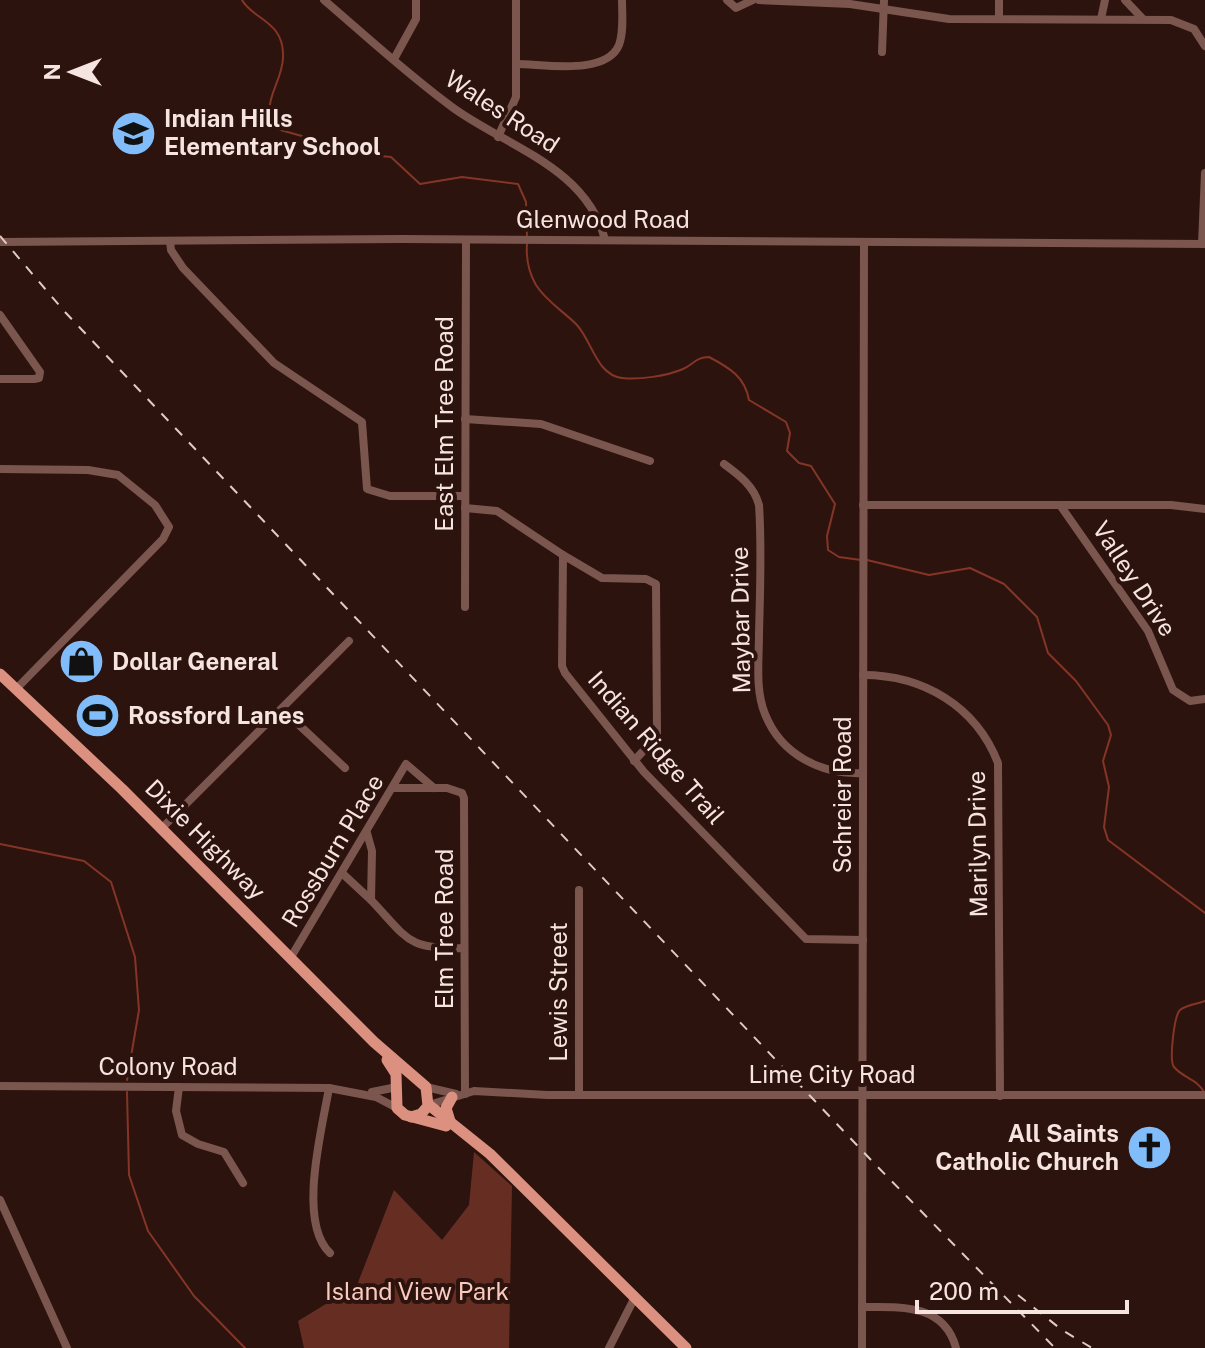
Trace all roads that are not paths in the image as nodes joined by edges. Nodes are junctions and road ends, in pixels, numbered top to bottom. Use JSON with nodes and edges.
{"nodes":[{"id":1,"x":324,"y":0,"type":"edge"},
{"id":2,"x":416,"y":0,"type":"edge"},
{"id":3,"x":516,"y":0,"type":"edge"},
{"id":4,"x":622,"y":0,"type":"edge"},
{"id":5,"x":727,"y":0,"type":"edge"},
{"id":6,"x":756,"y":0,"type":"edge"},
{"id":7,"x":884,"y":0,"type":"edge"},
{"id":8,"x":999,"y":0,"type":"edge"},
{"id":9,"x":1105,"y":0,"type":"edge"},
{"id":10,"x":1125,"y":0,"type":"edge"},
{"id":11,"x":883,"y":10,"type":"junction"},
{"id":12,"x":999,"y":19,"type":"junction"},
{"id":13,"x":1101,"y":19,"type":"junction"},
{"id":14,"x":1142,"y":19,"type":"junction"},
{"id":15,"x":1205,"y":46,"type":"edge"},
{"id":16,"x":882,"y":52,"type":"dead end"},
{"id":17,"x":394,"y":59,"type":"junction"},
{"id":18,"x":517,"y":64,"type":"junction"},
{"id":19,"x":498,"y":137,"type":"junction"},
{"id":20,"x":1205,"y":173,"type":"edge"},
{"id":21,"x":466,"y":240,"type":"junction"},
{"id":22,"x":605,"y":240,"type":"junction"},
{"id":23,"x":170,"y":241,"type":"junction"},
{"id":24,"x":0,"y":242,"type":"edge"},
{"id":25,"x":864,"y":243,"type":"junction"},
{"id":26,"x":1203,"y":244,"type":"edge"},
{"id":27,"x":0,"y":315,"type":"edge"},
{"id":28,"x":0,"y":379,"type":"edge"},
{"id":29,"x":465,"y":419,"type":"junction"},
{"id":30,"x":650,"y":461,"type":"dead end"},
{"id":31,"x":724,"y":464,"type":"dead end"},
{"id":32,"x":0,"y":469,"type":"edge"},
{"id":33,"x":465,"y":496,"type":"junction"},
{"id":34,"x":863,"y":505,"type":"junction"},
{"id":35,"x":1060,"y":505,"type":"junction"},
{"id":36,"x":465,"y":508,"type":"junction"},
{"id":37,"x":1205,"y":509,"type":"edge"},
{"id":38,"x":563,"y":555,"type":"junction"},
{"id":39,"x":465,"y":607,"type":"dead end"},
{"id":40,"x":349,"y":641,"type":"dead end"},
{"id":41,"x":0,"y":674,"type":"edge"},
{"id":42,"x":863,"y":675,"type":"junction"},
{"id":43,"x":18,"y":687,"type":"junction"},
{"id":44,"x":1205,"y":699,"type":"edge"},
{"id":45,"x":282,"y":709,"type":"junction"},
{"id":46,"x":634,"y":761,"type":"junction"},
{"id":47,"x":345,"y":768,"type":"dead end"},
{"id":48,"x":863,"y":773,"type":"junction"},
{"id":49,"x":394,"y":788,"type":"junction"},
{"id":50,"x":434,"y":788,"type":"junction"},
{"id":51,"x":162,"y":828,"type":"junction"},
{"id":52,"x":367,"y":833,"type":"junction"},
{"id":53,"x":343,"y":874,"type":"junction"},
{"id":54,"x":579,"y":890,"type":"dead end"},
{"id":55,"x":371,"y":900,"type":"junction"},
{"id":56,"x":863,"y":940,"type":"junction"},
{"id":57,"x":464,"y":948,"type":"junction"},
{"id":58,"x":291,"y":957,"type":"junction"},
{"id":59,"x":374,"y":1042,"type":"junction"},
{"id":60,"x":424,"y":1085,"type":"junction"},
{"id":61,"x":0,"y":1086,"type":"edge"},
{"id":62,"x":179,"y":1087,"type":"junction"},
{"id":63,"x":397,"y":1087,"type":"junction"},
{"id":64,"x":332,"y":1088,"type":"junction"},
{"id":65,"x":579,"y":1094,"type":"junction"},
{"id":66,"x":459,"y":1095,"type":"junction"},
{"id":67,"x":862,"y":1095,"type":"junction"},
{"id":68,"x":1201,"y":1095,"type":"edge"},
{"id":69,"x":1000,"y":1096,"type":"junction"},
{"id":70,"x":429,"y":1105,"type":"junction"},
{"id":71,"x":397,"y":1108,"type":"junction"},
{"id":72,"x":411,"y":1117,"type":"junction"},
{"id":73,"x":450,"y":1122,"type":"junction"},
{"id":74,"x":475,"y":1141,"type":"junction"},
{"id":75,"x":243,"y":1183,"type":"dead end"},
{"id":76,"x":0,"y":1200,"type":"edge"},
{"id":77,"x":330,"y":1253,"type":"dead end"},
{"id":78,"x":635,"y":1297,"type":"junction"},
{"id":79,"x":862,"y":1307,"type":"junction"},
{"id":80,"x":67,"y":1348,"type":"edge"},
{"id":81,"x":609,"y":1348,"type":"edge"},
{"id":82,"x":686,"y":1348,"type":"edge"},
{"id":83,"x":862,"y":1348,"type":"edge"},
{"id":84,"x":956,"y":1348,"type":"edge"}],
"edges":[{"from":1,"to":17,"type":"street","name":"Wales Road"},
{"from":2,"to":17,"type":"street"},
{"from":3,"to":18,"type":"street"},
{"from":4,"to":18,"type":"street"},
{"from":5,"to":6,"type":"street"},
{"from":6,"to":11,"type":"street"},
{"from":7,"to":11,"type":"street"},
{"from":8,"to":12,"type":"street"},
{"from":9,"to":13,"type":"street"},
{"from":10,"to":14,"type":"street"},
{"from":11,"to":12,"type":"street"},
{"from":11,"to":16,"type":"street"},
{"from":12,"to":13,"type":"street"},
{"from":13,"to":14,"type":"street"},
{"from":14,"to":15,"type":"street"},
{"from":17,"to":19,"type":"street","name":"Wales Road"},
{"from":18,"to":19,"type":"street"},
{"from":19,"to":22,"type":"street","name":"Wales Road"},
{"from":20,"to":26,"type":"street"},
{"from":21,"to":22,"type":"street","name":"Glenwood Road"},
{"from":21,"to":23,"type":"street","name":"Glenwood Road"},
{"from":21,"to":29,"type":"street","name":"East Elm Tree Road"},
{"from":22,"to":25,"type":"street","name":"Glenwood Road"},
{"from":23,"to":24,"type":"street","name":"Glenwood Road"},
{"from":23,"to":33,"type":"street"},
{"from":25,"to":26,"type":"street","name":"Glenwood Road"},
{"from":25,"to":34,"type":"street","name":"Schreier Road"},
{"from":27,"to":28,"type":"street"},
{"from":29,"to":30,"type":"street"},
{"from":29,"to":33,"type":"street","name":"East Elm Tree Road"},
{"from":31,"to":48,"type":"street","name":"Maybar Drive"},
{"from":32,"to":43,"type":"street"},
{"from":33,"to":36,"type":"street","name":"East Elm Tree Road"},
{"from":34,"to":35,"type":"street","name":"Valley Drive"},
{"from":34,"to":42,"type":"street","name":"Schreier Road"},
{"from":35,"to":37,"type":"street","name":"Valley Drive"},
{"from":35,"to":44,"type":"street","name":"Valley Drive"},
{"from":36,"to":38,"type":"street"},
{"from":36,"to":39,"type":"street","name":"East Elm Tree Road"},
{"from":38,"to":46,"type":"street","name":"Indian Ridge Trail"},
{"from":38,"to":46,"type":"street"},
{"from":40,"to":45,"type":"street"},
{"from":41,"to":43,"type":"main road","name":"Dixie Highway"},
{"from":42,"to":48,"type":"street","name":"Schreier Road"},
{"from":42,"to":69,"type":"street","name":"Marilyn Drive"},
{"from":43,"to":51,"type":"main road","name":"Dixie Highway"},
{"from":45,"to":47,"type":"street"},
{"from":45,"to":51,"type":"street"},
{"from":46,"to":56,"type":"street","name":"Indian Ridge Trail"},
{"from":48,"to":56,"type":"street","name":"Schreier Road"},
{"from":49,"to":50,"type":"street"},
{"from":49,"to":50,"type":"street","name":"Rossburn Place"},
{"from":49,"to":52,"type":"street","name":"Rossburn Place"},
{"from":50,"to":57,"type":"street","name":"Elm Tree Road"},
{"from":51,"to":58,"type":"main road","name":"Dixie Highway"},
{"from":52,"to":53,"type":"street","name":"Rossburn Place"},
{"from":52,"to":55,"type":"street"},
{"from":53,"to":55,"type":"street"},
{"from":53,"to":58,"type":"street","name":"Rossburn Place"},
{"from":54,"to":65,"type":"street","name":"Lewis Street"},
{"from":55,"to":57,"type":"street"},
{"from":56,"to":67,"type":"street","name":"Schreier Road"},
{"from":57,"to":66,"type":"street","name":"Elm Tree Road"},
{"from":58,"to":59,"type":"main road","name":"Dixie Highway"},
{"from":59,"to":60,"type":"main road","name":"Dixie Highway"},
{"from":59,"to":63,"type":"main road","name":"Dixie Highway"},
{"from":60,"to":63,"type":"main road"},
{"from":60,"to":66,"type":"street","name":"Lime City Road"},
{"from":60,"to":70,"type":"main road"},
{"from":61,"to":62,"type":"street","name":"Colony Road"},
{"from":62,"to":64,"type":"street","name":"Colony Road"},
{"from":62,"to":75,"type":"street"},
{"from":63,"to":64,"type":"street","name":"Colony Road"},
{"from":63,"to":71,"type":"main road","name":"Dixie Highway"},
{"from":64,"to":71,"type":"street","name":"Colony Road"},
{"from":64,"to":77,"type":"street"},
{"from":65,"to":66,"type":"street","name":"Lime City Road"},
{"from":65,"to":67,"type":"street","name":"Lime City Road"},
{"from":66,"to":70,"type":"street","name":"Lime City Road"},
{"from":66,"to":73,"type":"main road"},
{"from":67,"to":69,"type":"street","name":"Lime City Road"},
{"from":67,"to":79,"type":"street","name":"Schreier Road"},
{"from":68,"to":69,"type":"street","name":"Lime City Road"},
{"from":70,"to":72,"type":"main road"},
{"from":70,"to":73,"type":"main road"},
{"from":71,"to":72,"type":"main road"},
{"from":72,"to":74,"type":"main road"},
{"from":73,"to":74,"type":"main road"},
{"from":74,"to":78,"type":"main road"},
{"from":76,"to":80,"type":"street"},
{"from":78,"to":81,"type":"street"},
{"from":78,"to":82,"type":"main road"},
{"from":79,"to":83,"type":"street","name":"Schreier Road"},
{"from":79,"to":84,"type":"street"}]}
